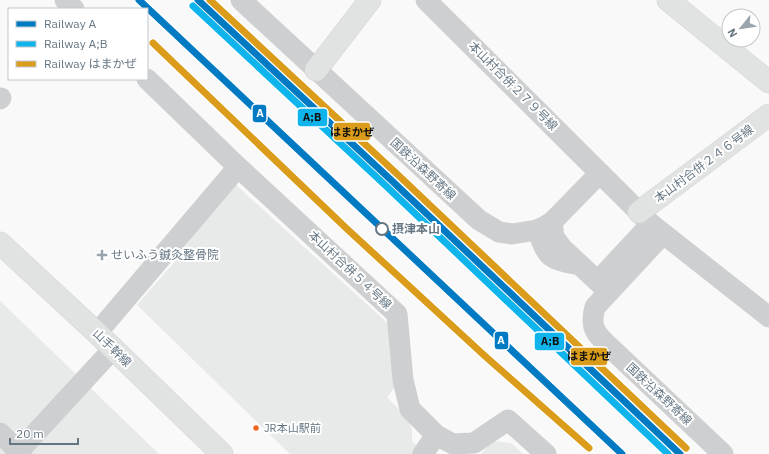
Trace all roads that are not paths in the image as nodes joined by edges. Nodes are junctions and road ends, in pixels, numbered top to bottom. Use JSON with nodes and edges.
{"nodes":[{"id":1,"x":64,"y":0,"type":"edge"},
{"id":2,"x":241,"y":0,"type":"edge"},
{"id":3,"x":370,"y":0,"type":"edge"},
{"id":4,"x":426,"y":0,"type":"edge"},
{"id":5,"x":668,"y":0,"type":"edge"},
{"id":6,"x":73,"y":8,"type":"edge"},
{"id":7,"x":316,"y":70,"type":"junction"},
{"id":8,"x":147,"y":80,"type":"edge"},
{"id":9,"x":769,"y":82,"type":"edge"},
{"id":10,"x":769,"y":115,"type":"edge"},
{"id":11,"x":238,"y":167,"type":"junction"},
{"id":12,"x":600,"y":173,"type":"junction"},
{"id":13,"x":651,"y":224,"type":"junction"},
{"id":14,"x":545,"y":226,"type":"junction"},
{"id":15,"x":0,"y":243,"type":"edge"},
{"id":16,"x":606,"y":287,"type":"junction"},
{"id":17,"x":769,"y":317,"type":"edge"},
{"id":18,"x":97,"y":333,"type":"junction"},
{"id":19,"x":113,"y":350,"type":"junction"},
{"id":20,"x":0,"y":433,"type":"edge"},
{"id":21,"x":436,"y":435,"type":"junction"},
{"id":22,"x":20,"y":453,"type":"edge"},
{"id":23,"x":222,"y":454,"type":"edge"},
{"id":24,"x":423,"y":454,"type":"edge"},
{"id":25,"x":546,"y":454,"type":"edge"},
{"id":26,"x":723,"y":454,"type":"edge"}],
"edges":[{"from":1,"to":6,"type":"street"},
{"from":2,"to":7,"type":"street","name":"国鉄沿森野寄線"},
{"from":3,"to":7,"type":"street"},
{"from":4,"to":12,"type":"street","name":"本山村合併２７９号線"},
{"from":5,"to":9,"type":"street"},
{"from":7,"to":14,"type":"street","name":"国鉄沿森野寄線"},
{"from":8,"to":11,"type":"street","name":"本山村合併５４号線"},
{"from":10,"to":13,"type":"street","name":"本山村合併２４６号線"},
{"from":11,"to":18,"type":"street"},
{"from":11,"to":21,"type":"street","name":"本山村合併５４号線"},
{"from":12,"to":13,"type":"street","name":"本山村合併２７９号線"},
{"from":12,"to":14,"type":"street"},
{"from":13,"to":16,"type":"street","name":"国鉄沿森野寄線"},
{"from":13,"to":17,"type":"street","name":"本山村合併２７９号線"},
{"from":14,"to":16,"type":"street"},
{"from":15,"to":18,"type":"street","name":"山手幹線"},
{"from":16,"to":26,"type":"street","name":"国鉄沿森野寄線"},
{"from":18,"to":19,"type":"street","name":"山手幹線"},
{"from":19,"to":22,"type":"street"},
{"from":19,"to":23,"type":"street","name":"山手幹線"},
{"from":20,"to":22,"type":"street"},
{"from":21,"to":24,"type":"street"},
{"from":21,"to":25,"type":"street","name":"本山村合併５４号線"}]}
